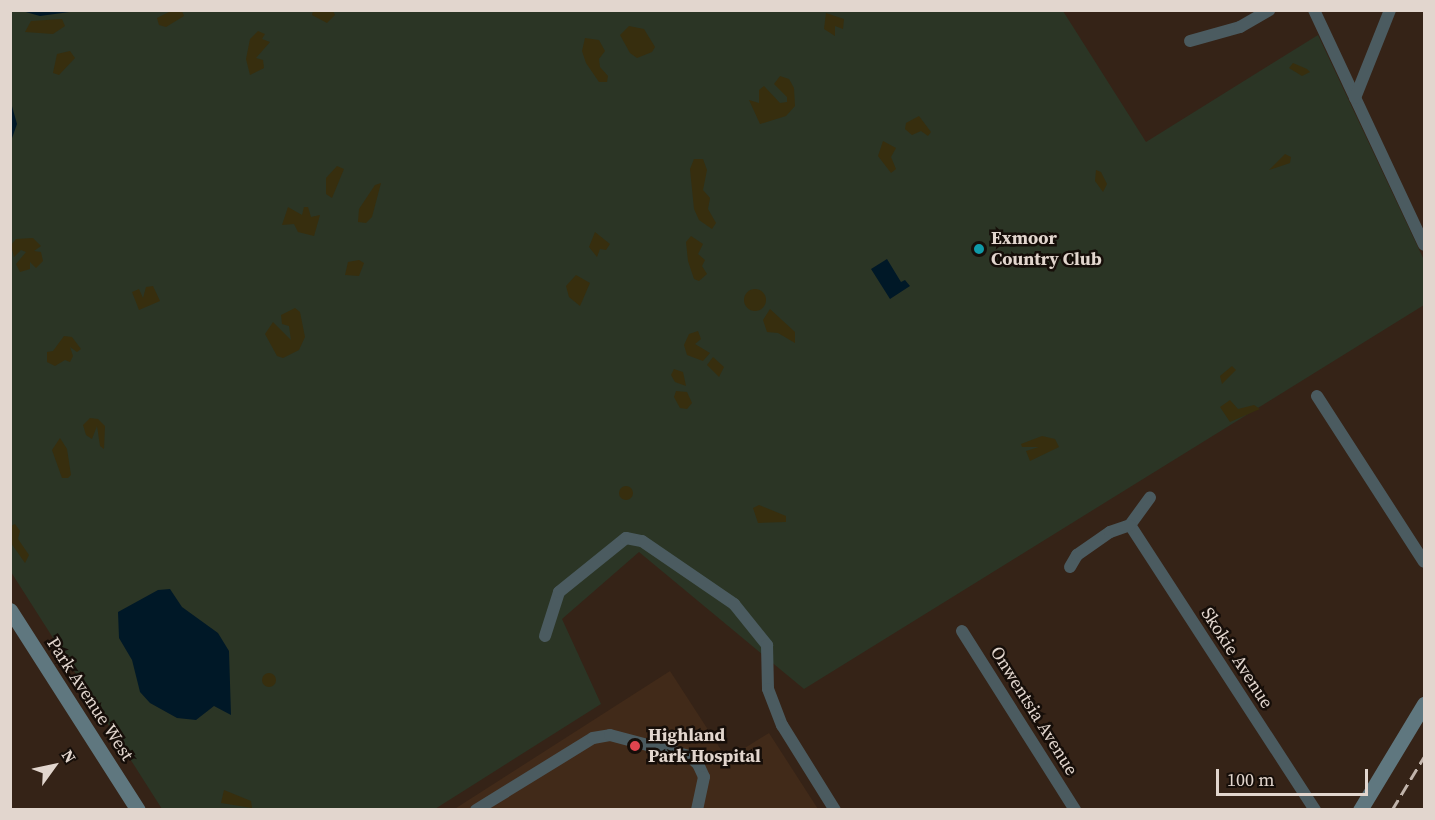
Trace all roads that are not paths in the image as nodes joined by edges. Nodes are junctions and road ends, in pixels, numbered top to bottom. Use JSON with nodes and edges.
{"nodes":[{"id":1,"x":1269,"y":10,"type":"edge"},
{"id":2,"x":1314,"y":10,"type":"edge"},
{"id":3,"x":1390,"y":10,"type":"edge"},
{"id":4,"x":1190,"y":41,"type":"dead end"},
{"id":5,"x":1355,"y":98,"type":"junction"},
{"id":6,"x":1424,"y":243,"type":"edge"},
{"id":7,"x":1317,"y":396,"type":"dead end"},
{"id":8,"x":1150,"y":497,"type":"dead end"},
{"id":9,"x":1130,"y":525,"type":"junction"},
{"id":10,"x":1425,"y":562,"type":"edge"},
{"id":11,"x":1070,"y":567,"type":"dead end"},
{"id":12,"x":10,"y":610,"type":"edge"},
{"id":13,"x":962,"y":631,"type":"dead end"},
{"id":14,"x":545,"y":636,"type":"dead end"},
{"id":15,"x":1425,"y":704,"type":"edge"},
{"id":16,"x":138,"y":810,"type":"edge"},
{"id":17,"x":476,"y":810,"type":"edge"},
{"id":18,"x":697,"y":810,"type":"edge"},
{"id":19,"x":835,"y":810,"type":"edge"},
{"id":20,"x":1075,"y":810,"type":"edge"},
{"id":21,"x":1315,"y":810,"type":"edge"},
{"id":22,"x":1359,"y":810,"type":"edge"}],
"edges":[{"from":1,"to":4,"type":"street"},
{"from":2,"to":5,"type":"street"},
{"from":3,"to":5,"type":"street"},
{"from":5,"to":6,"type":"street"},
{"from":7,"to":10,"type":"street"},
{"from":8,"to":9,"type":"street"},
{"from":9,"to":11,"type":"street"},
{"from":9,"to":21,"type":"street","name":"Skokie Avenue"},
{"from":12,"to":16,"type":"street","name":"Park Avenue West"},
{"from":13,"to":20,"type":"street","name":"Onwentsia Avenue"},
{"from":14,"to":19,"type":"street"},
{"from":15,"to":22,"type":"street"},
{"from":17,"to":18,"type":"street"}]}
